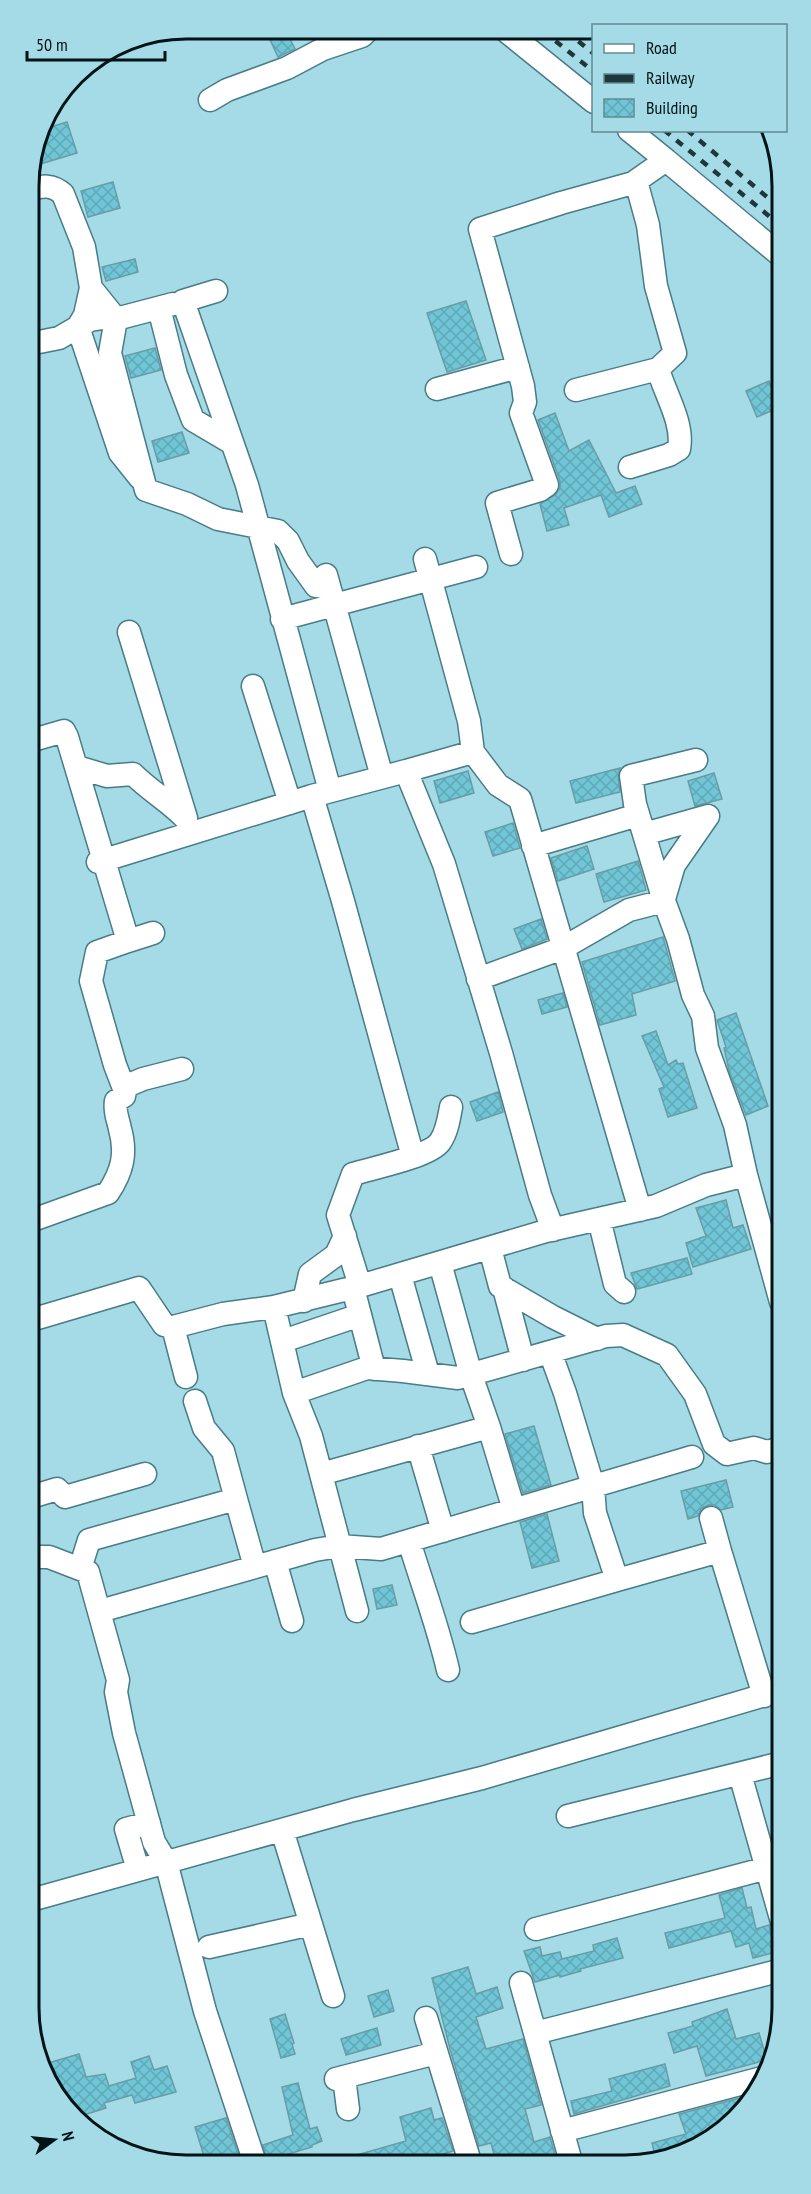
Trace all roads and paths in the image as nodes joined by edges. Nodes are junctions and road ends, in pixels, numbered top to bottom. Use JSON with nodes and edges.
{"nodes":[{"id":1,"x":353,"y":39,"type":"edge"},
{"id":2,"x":516,"y":39,"type":"edge"},
{"id":3,"x":210,"y":100,"type":"dead end"},
{"id":4,"x":592,"y":100,"type":"edge"},
{"id":5,"x":631,"y":132,"type":"edge"},
{"id":6,"x":666,"y":160,"type":"junction"},
{"id":7,"x":636,"y":180,"type":"junction"},
{"id":8,"x":39,"y":187,"type":"edge"},
{"id":9,"x":772,"y":248,"type":"edge"},
{"id":10,"x":91,"y":288,"type":"junction"},
{"id":11,"x":216,"y":291,"type":"dead end"},
{"id":12,"x":183,"y":301,"type":"junction"},
{"id":13,"x":159,"y":308,"type":"junction"},
{"id":14,"x":116,"y":319,"type":"junction"},
{"id":15,"x":78,"y":327,"type":"junction"},
{"id":16,"x":39,"y":342,"type":"edge"},
{"id":17,"x":518,"y":367,"type":"junction"},
{"id":18,"x":658,"y":369,"type":"junction"},
{"id":19,"x":437,"y":389,"type":"dead end"},
{"id":20,"x":576,"y":390,"type":"dead end"},
{"id":21,"x":232,"y":443,"type":"junction"},
{"id":22,"x":630,"y":467,"type":"dead end"},
{"id":23,"x":144,"y":483,"type":"junction"},
{"id":24,"x":258,"y":526,"type":"junction"},
{"id":25,"x":511,"y":554,"type":"dead end"},
{"id":26,"x":476,"y":567,"type":"dead end"},
{"id":27,"x":428,"y":569,"type":"junction"},
{"id":28,"x":329,"y":588,"type":"junction"},
{"id":29,"x":282,"y":619,"type":"junction"},
{"id":30,"x":129,"y":632,"type":"dead end"},
{"id":31,"x":253,"y":686,"type":"dead end"},
{"id":32,"x":39,"y":738,"type":"edge"},
{"id":33,"x":473,"y":752,"type":"junction"},
{"id":34,"x":696,"y":760,"type":"dead end"},
{"id":35,"x":77,"y":767,"type":"junction"},
{"id":36,"x":406,"y":771,"type":"junction"},
{"id":37,"x":382,"y":777,"type":"junction"},
{"id":38,"x":321,"y":794,"type":"junction"},
{"id":39,"x":290,"y":802,"type":"junction"},
{"id":40,"x":641,"y":824,"type":"junction"},
{"id":41,"x":190,"y":825,"type":"junction"},
{"id":42,"x":533,"y":846,"type":"junction"},
{"id":43,"x":101,"y":861,"type":"junction"},
{"id":44,"x":663,"y":901,"type":"junction"},
{"id":45,"x":153,"y":933,"type":"dead end"},
{"id":46,"x":128,"y":941,"type":"junction"},
{"id":47,"x":563,"y":948,"type":"junction"},
{"id":48,"x":478,"y":980,"type":"junction"},
{"id":49,"x":182,"y":1069,"type":"dead end"},
{"id":50,"x":124,"y":1087,"type":"junction"},
{"id":51,"x":451,"y":1107,"type":"dead end"},
{"id":52,"x":413,"y":1157,"type":"junction"},
{"id":53,"x":746,"y":1175,"type":"junction"},
{"id":54,"x":640,"y":1210,"type":"junction"},
{"id":55,"x":39,"y":1218,"type":"edge"},
{"id":56,"x":599,"y":1220,"type":"junction"},
{"id":57,"x":553,"y":1230,"type":"junction"},
{"id":58,"x":345,"y":1236,"type":"junction"},
{"id":59,"x":490,"y":1248,"type":"junction"},
{"id":60,"x":440,"y":1263,"type":"junction"},
{"id":61,"x":772,"y":1268,"type":"edge"},
{"id":62,"x":400,"y":1275,"type":"junction"},
{"id":63,"x":356,"y":1287,"type":"junction"},
{"id":64,"x":504,"y":1288,"type":"junction"},
{"id":65,"x":624,"y":1292,"type":"dead end"},
{"id":66,"x":304,"y":1301,"type":"junction"},
{"id":67,"x":274,"y":1307,"type":"junction"},
{"id":68,"x":360,"y":1315,"type":"junction"},
{"id":69,"x":39,"y":1318,"type":"edge"},
{"id":70,"x":173,"y":1328,"type":"junction"},
{"id":71,"x":597,"y":1339,"type":"junction"},
{"id":72,"x":283,"y":1341,"type":"junction"},
{"id":73,"x":550,"y":1352,"type":"junction"},
{"id":74,"x":523,"y":1360,"type":"junction"},
{"id":75,"x":374,"y":1369,"type":"junction"},
{"id":76,"x":428,"y":1374,"type":"junction"},
{"id":77,"x":471,"y":1375,"type":"junction"},
{"id":78,"x":186,"y":1377,"type":"dead end"},
{"id":79,"x":294,"y":1393,"type":"junction"},
{"id":80,"x":195,"y":1401,"type":"dead end"},
{"id":81,"x":489,"y":1427,"type":"junction"},
{"id":82,"x":418,"y":1446,"type":"junction"},
{"id":83,"x":772,"y":1451,"type":"edge"},
{"id":84,"x":692,"y":1457,"type":"dead end"},
{"id":85,"x":145,"y":1474,"type":"dead end"},
{"id":86,"x":321,"y":1474,"type":"junction"},
{"id":87,"x":593,"y":1486,"type":"junction"},
{"id":88,"x":39,"y":1495,"type":"edge"},
{"id":89,"x":236,"y":1499,"type":"junction"},
{"id":90,"x":514,"y":1510,"type":"junction"},
{"id":91,"x":711,"y":1518,"type":"dead end"},
{"id":92,"x":443,"y":1531,"type":"junction"},
{"id":93,"x":409,"y":1540,"type":"junction"},
{"id":94,"x":339,"y":1546,"type":"junction"},
{"id":95,"x":720,"y":1551,"type":"junction"},
{"id":96,"x":39,"y":1557,"type":"edge"},
{"id":97,"x":265,"y":1564,"type":"junction"},
{"id":98,"x":80,"y":1569,"type":"junction"},
{"id":99,"x":617,"y":1580,"type":"junction"},
{"id":100,"x":100,"y":1611,"type":"junction"},
{"id":101,"x":357,"y":1611,"type":"dead end"},
{"id":102,"x":292,"y":1621,"type":"dead end"},
{"id":103,"x":472,"y":1622,"type":"dead end"},
{"id":104,"x":448,"y":1670,"type":"dead end"},
{"id":105,"x":772,"y":1690,"type":"edge"},
{"id":106,"x":772,"y":1693,"type":"edge"},
{"id":107,"x":772,"y":1766,"type":"edge"},
{"id":108,"x":740,"y":1774,"type":"junction"},
{"id":109,"x":568,"y":1816,"type":"dead end"},
{"id":110,"x":149,"y":1823,"type":"junction"},
{"id":111,"x":282,"y":1830,"type":"junction"},
{"id":112,"x":166,"y":1862,"type":"junction"},
{"id":113,"x":767,"y":1868,"type":"junction"},
{"id":114,"x":138,"y":1870,"type":"junction"},
{"id":115,"x":772,"y":1886,"type":"edge"},
{"id":116,"x":39,"y":1898,"type":"edge"},
{"id":117,"x":311,"y":1924,"type":"junction"},
{"id":118,"x":536,"y":1929,"type":"dead end"},
{"id":119,"x":209,"y":1947,"type":"dead end"},
{"id":120,"x":772,"y":1973,"type":"edge"},
{"id":121,"x":521,"y":1983,"type":"dead end"},
{"id":122,"x":333,"y":1996,"type":"dead end"},
{"id":123,"x":426,"y":2018,"type":"dead end"},
{"id":124,"x":535,"y":2033,"type":"junction"},
{"id":125,"x":436,"y":2054,"type":"junction"},
{"id":126,"x":753,"y":2080,"type":"edge"},
{"id":127,"x":348,"y":2109,"type":"dead end"},
{"id":128,"x":562,"y":2131,"type":"junction"},
{"id":129,"x":252,"y":2155,"type":"edge"},
{"id":130,"x":468,"y":2155,"type":"edge"},
{"id":131,"x":569,"y":2155,"type":"edge"}],
"edges":[{"from":1,"to":3,"type":"street"},
{"from":2,"to":4,"type":"street"},
{"from":5,"to":6,"type":"street"},
{"from":6,"to":7,"type":"street"},
{"from":6,"to":9,"type":"street"},
{"from":7,"to":17,"type":"street"},
{"from":7,"to":18,"type":"street"},
{"from":8,"to":10,"type":"street"},
{"from":10,"to":14,"type":"street"},
{"from":10,"to":15,"type":"street"},
{"from":11,"to":12,"type":"street"},
{"from":12,"to":13,"type":"street"},
{"from":12,"to":21,"type":"street"},
{"from":13,"to":14,"type":"street"},
{"from":13,"to":21,"type":"street"},
{"from":14,"to":15,"type":"street"},
{"from":14,"to":23,"type":"street"},
{"from":15,"to":16,"type":"street"},
{"from":15,"to":23,"type":"street"},
{"from":17,"to":19,"type":"street"},
{"from":17,"to":25,"type":"street"},
{"from":18,"to":20,"type":"street"},
{"from":18,"to":22,"type":"street"},
{"from":21,"to":24,"type":"street"},
{"from":23,"to":24,"type":"street"},
{"from":24,"to":28,"type":"street"},
{"from":24,"to":29,"type":"street"},
{"from":26,"to":27,"type":"street"},
{"from":27,"to":28,"type":"street"},
{"from":27,"to":33,"type":"street"},
{"from":28,"to":29,"type":"street"},
{"from":28,"to":37,"type":"street"},
{"from":29,"to":38,"type":"street"},
{"from":30,"to":41,"type":"street"},
{"from":31,"to":39,"type":"street"},
{"from":32,"to":35,"type":"street"},
{"from":33,"to":36,"type":"street"},
{"from":33,"to":42,"type":"street"},
{"from":34,"to":40,"type":"street"},
{"from":35,"to":41,"type":"street"},
{"from":35,"to":43,"type":"street"},
{"from":36,"to":37,"type":"street"},
{"from":36,"to":48,"type":"street"},
{"from":37,"to":38,"type":"street"},
{"from":38,"to":39,"type":"street"},
{"from":38,"to":52,"type":"street"},
{"from":39,"to":41,"type":"street"},
{"from":40,"to":42,"type":"street"},
{"from":40,"to":44,"type":"street"},
{"from":40,"to":44,"type":"street"},
{"from":41,"to":43,"type":"street"},
{"from":42,"to":47,"type":"street"},
{"from":43,"to":46,"type":"street"},
{"from":44,"to":47,"type":"street"},
{"from":44,"to":53,"type":"street"},
{"from":45,"to":46,"type":"street"},
{"from":46,"to":50,"type":"street"},
{"from":47,"to":48,"type":"street"},
{"from":47,"to":54,"type":"street"},
{"from":48,"to":57,"type":"street"},
{"from":49,"to":50,"type":"street"},
{"from":50,"to":55,"type":"street"},
{"from":51,"to":52,"type":"street"},
{"from":52,"to":58,"type":"street"},
{"from":53,"to":54,"type":"street"},
{"from":53,"to":61,"type":"street"},
{"from":54,"to":56,"type":"street"},
{"from":56,"to":57,"type":"street"},
{"from":56,"to":65,"type":"street"},
{"from":57,"to":59,"type":"street"},
{"from":58,"to":63,"type":"street"},
{"from":58,"to":66,"type":"street"},
{"from":59,"to":60,"type":"street"},
{"from":59,"to":64,"type":"street"},
{"from":60,"to":62,"type":"street"},
{"from":60,"to":77,"type":"street"},
{"from":62,"to":63,"type":"street"},
{"from":62,"to":76,"type":"street"},
{"from":63,"to":66,"type":"street"},
{"from":63,"to":68,"type":"street"},
{"from":64,"to":71,"type":"street"},
{"from":64,"to":74,"type":"street"},
{"from":66,"to":67,"type":"street"},
{"from":67,"to":70,"type":"street"},
{"from":67,"to":72,"type":"street"},
{"from":68,"to":72,"type":"street"},
{"from":68,"to":75,"type":"street"},
{"from":69,"to":70,"type":"street"},
{"from":70,"to":78,"type":"street"},
{"from":71,"to":73,"type":"street"},
{"from":71,"to":83,"type":"street"},
{"from":72,"to":79,"type":"street"},
{"from":73,"to":74,"type":"street"},
{"from":73,"to":87,"type":"street"},
{"from":74,"to":77,"type":"street"},
{"from":75,"to":76,"type":"street"},
{"from":75,"to":79,"type":"street"},
{"from":76,"to":77,"type":"street"},
{"from":77,"to":81,"type":"street"},
{"from":79,"to":86,"type":"street"},
{"from":80,"to":89,"type":"street"},
{"from":81,"to":82,"type":"street"},
{"from":81,"to":90,"type":"street"},
{"from":82,"to":86,"type":"street"},
{"from":82,"to":92,"type":"street"},
{"from":84,"to":87,"type":"street"},
{"from":85,"to":88,"type":"street"},
{"from":86,"to":94,"type":"street"},
{"from":87,"to":90,"type":"street"},
{"from":87,"to":99,"type":"street"},
{"from":89,"to":97,"type":"street"},
{"from":89,"to":98,"type":"street"},
{"from":90,"to":92,"type":"street"},
{"from":91,"to":95,"type":"street"},
{"from":92,"to":93,"type":"street"},
{"from":93,"to":94,"type":"street"},
{"from":93,"to":104,"type":"street"},
{"from":94,"to":97,"type":"street"},
{"from":94,"to":101,"type":"street"},
{"from":95,"to":99,"type":"street"},
{"from":95,"to":105,"type":"street"},
{"from":96,"to":98,"type":"street"},
{"from":97,"to":100,"type":"street"},
{"from":97,"to":102,"type":"street"},
{"from":98,"to":100,"type":"street"},
{"from":99,"to":103,"type":"street"},
{"from":100,"to":110,"type":"street"},
{"from":106,"to":111,"type":"street"},
{"from":107,"to":108,"type":"street"},
{"from":108,"to":109,"type":"street"},
{"from":108,"to":113,"type":"street"},
{"from":110,"to":112,"type":"street"},
{"from":110,"to":114,"type":"street"},
{"from":111,"to":112,"type":"street"},
{"from":111,"to":117,"type":"street"},
{"from":112,"to":114,"type":"street"},
{"from":112,"to":129,"type":"street"},
{"from":113,"to":115,"type":"street"},
{"from":113,"to":118,"type":"street"},
{"from":114,"to":116,"type":"street"},
{"from":117,"to":119,"type":"street"},
{"from":117,"to":122,"type":"street"},
{"from":120,"to":124,"type":"street"},
{"from":121,"to":124,"type":"street"},
{"from":123,"to":125,"type":"street"},
{"from":124,"to":128,"type":"street"},
{"from":125,"to":127,"type":"street"},
{"from":125,"to":130,"type":"street"},
{"from":126,"to":128,"type":"street"},
{"from":128,"to":131,"type":"street"}]}
